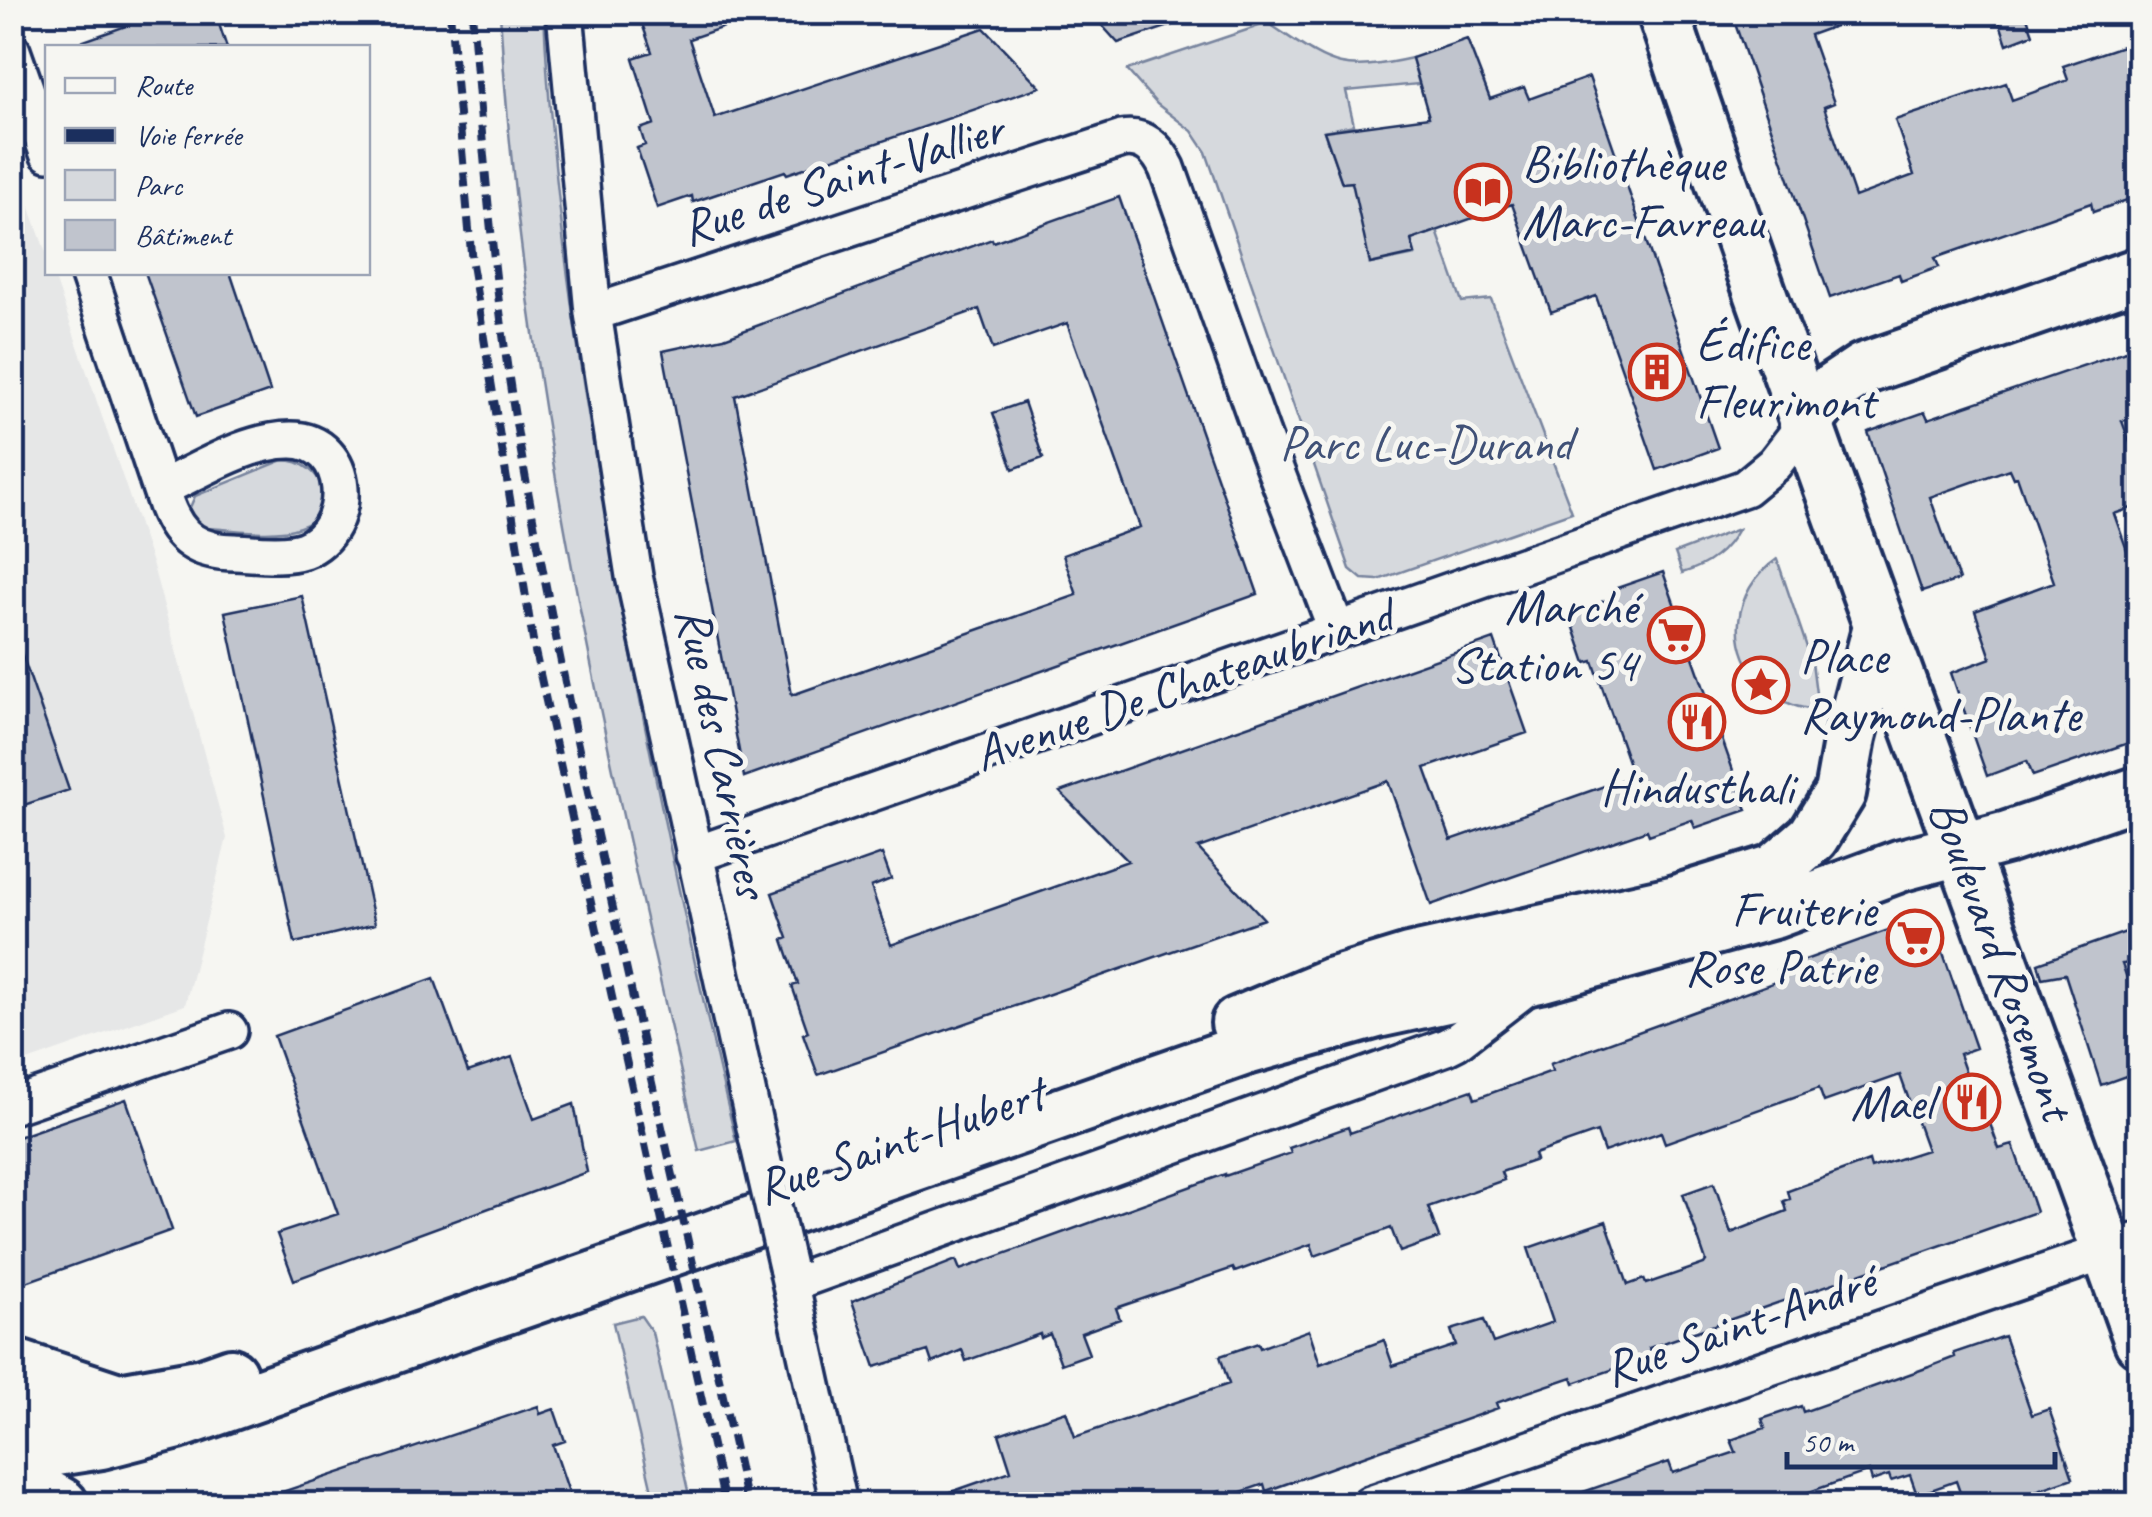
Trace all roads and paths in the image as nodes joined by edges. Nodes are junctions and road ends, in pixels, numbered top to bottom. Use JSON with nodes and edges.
{"nodes":[{"id":1,"x":565,"y":12,"type":"edge"},
{"id":2,"x":1663,"y":12,"type":"edge"},
{"id":3,"x":12,"y":51,"type":"edge"},
{"id":4,"x":45,"y":144,"type":"edge"},
{"id":5,"x":2140,"y":273,"type":"edge"},
{"id":6,"x":89,"y":275,"type":"edge"},
{"id":7,"x":592,"y":312,"type":"junction"},
{"id":8,"x":1805,"y":424,"type":"junction"},
{"id":9,"x":162,"y":488,"type":"junction"},
{"id":10,"x":1878,"y":626,"type":"junction"},
{"id":11,"x":1336,"y":631,"type":"junction"},
{"id":12,"x":2140,"y":792,"type":"edge"},
{"id":13,"x":1963,"y":850,"type":"junction"},
{"id":14,"x":694,"y":855,"type":"junction"},
{"id":15,"x":1539,"y":976,"type":"junction"},
{"id":16,"x":229,"y":1031,"type":"dead end"},
{"id":17,"x":12,"y":1106,"type":"edge"},
{"id":18,"x":2124,"y":1246,"type":"edge"},
{"id":19,"x":789,"y":1275,"type":"junction"},
{"id":20,"x":2140,"y":1341,"type":"edge"},
{"id":21,"x":12,"y":1364,"type":"edge"},
{"id":22,"x":115,"y":1398,"type":"junction"},
{"id":23,"x":12,"y":1418,"type":"edge"},
{"id":24,"x":12,"y":1457,"type":"edge"},
{"id":25,"x":12,"y":1476,"type":"edge"},
{"id":26,"x":62,"y":1504,"type":"edge"},
{"id":27,"x":838,"y":1504,"type":"edge"},
{"id":28,"x":1370,"y":1504,"type":"edge"}],
"edges":[{"from":1,"to":7,"type":"street","name":"Rue des Carrières"},
{"from":2,"to":8,"type":"street","name":"Boulevard Rosemont"},
{"from":3,"to":4,"type":"street"},
{"from":5,"to":8,"type":"street","name":"Avenue De Chateaubriand"},
{"from":6,"to":9,"type":"street"},
{"from":7,"to":11,"type":"street","name":"Rue de Saint-Vallier"},
{"from":7,"to":14,"type":"street","name":"Rue des Carrières"},
{"from":8,"to":10,"type":"street","name":"Boulevard Rosemont"},
{"from":8,"to":11,"type":"street","name":"Avenue De Chateaubriand"},
{"from":9,"to":9,"type":"street"},
{"from":10,"to":13,"type":"street","name":"Boulevard Rosemont"},
{"from":10,"to":22,"type":"street","name":"Rue Saint-Hubert"},
{"from":11,"to":14,"type":"street","name":"Avenue De Chateaubriand"},
{"from":12,"to":13,"type":"street","name":"Rue Saint-Hubert"},
{"from":13,"to":15,"type":"street","name":"Rue Saint-Hubert"},
{"from":13,"to":18,"type":"street","name":"Boulevard Rosemont"},
{"from":14,"to":19,"type":"street","name":"Rue des Carrières","bridge":true},
{"from":15,"to":19,"type":"street","name":"Rue Saint-Hubert"},
{"from":15,"to":24,"type":"street","name":"Rue Saint-Hubert"},
{"from":16,"to":17,"type":"street"},
{"from":18,"to":20,"type":"street","name":"Boulevard Rosemont"},
{"from":18,"to":28,"type":"street","name":"Rue Saint-André"},
{"from":19,"to":27,"type":"street","name":"Rue des Carrières"},
{"from":21,"to":22,"type":"street"},
{"from":22,"to":23,"type":"street","name":"Rue Saint-Hubert"},
{"from":25,"to":26,"type":"street"}]}
